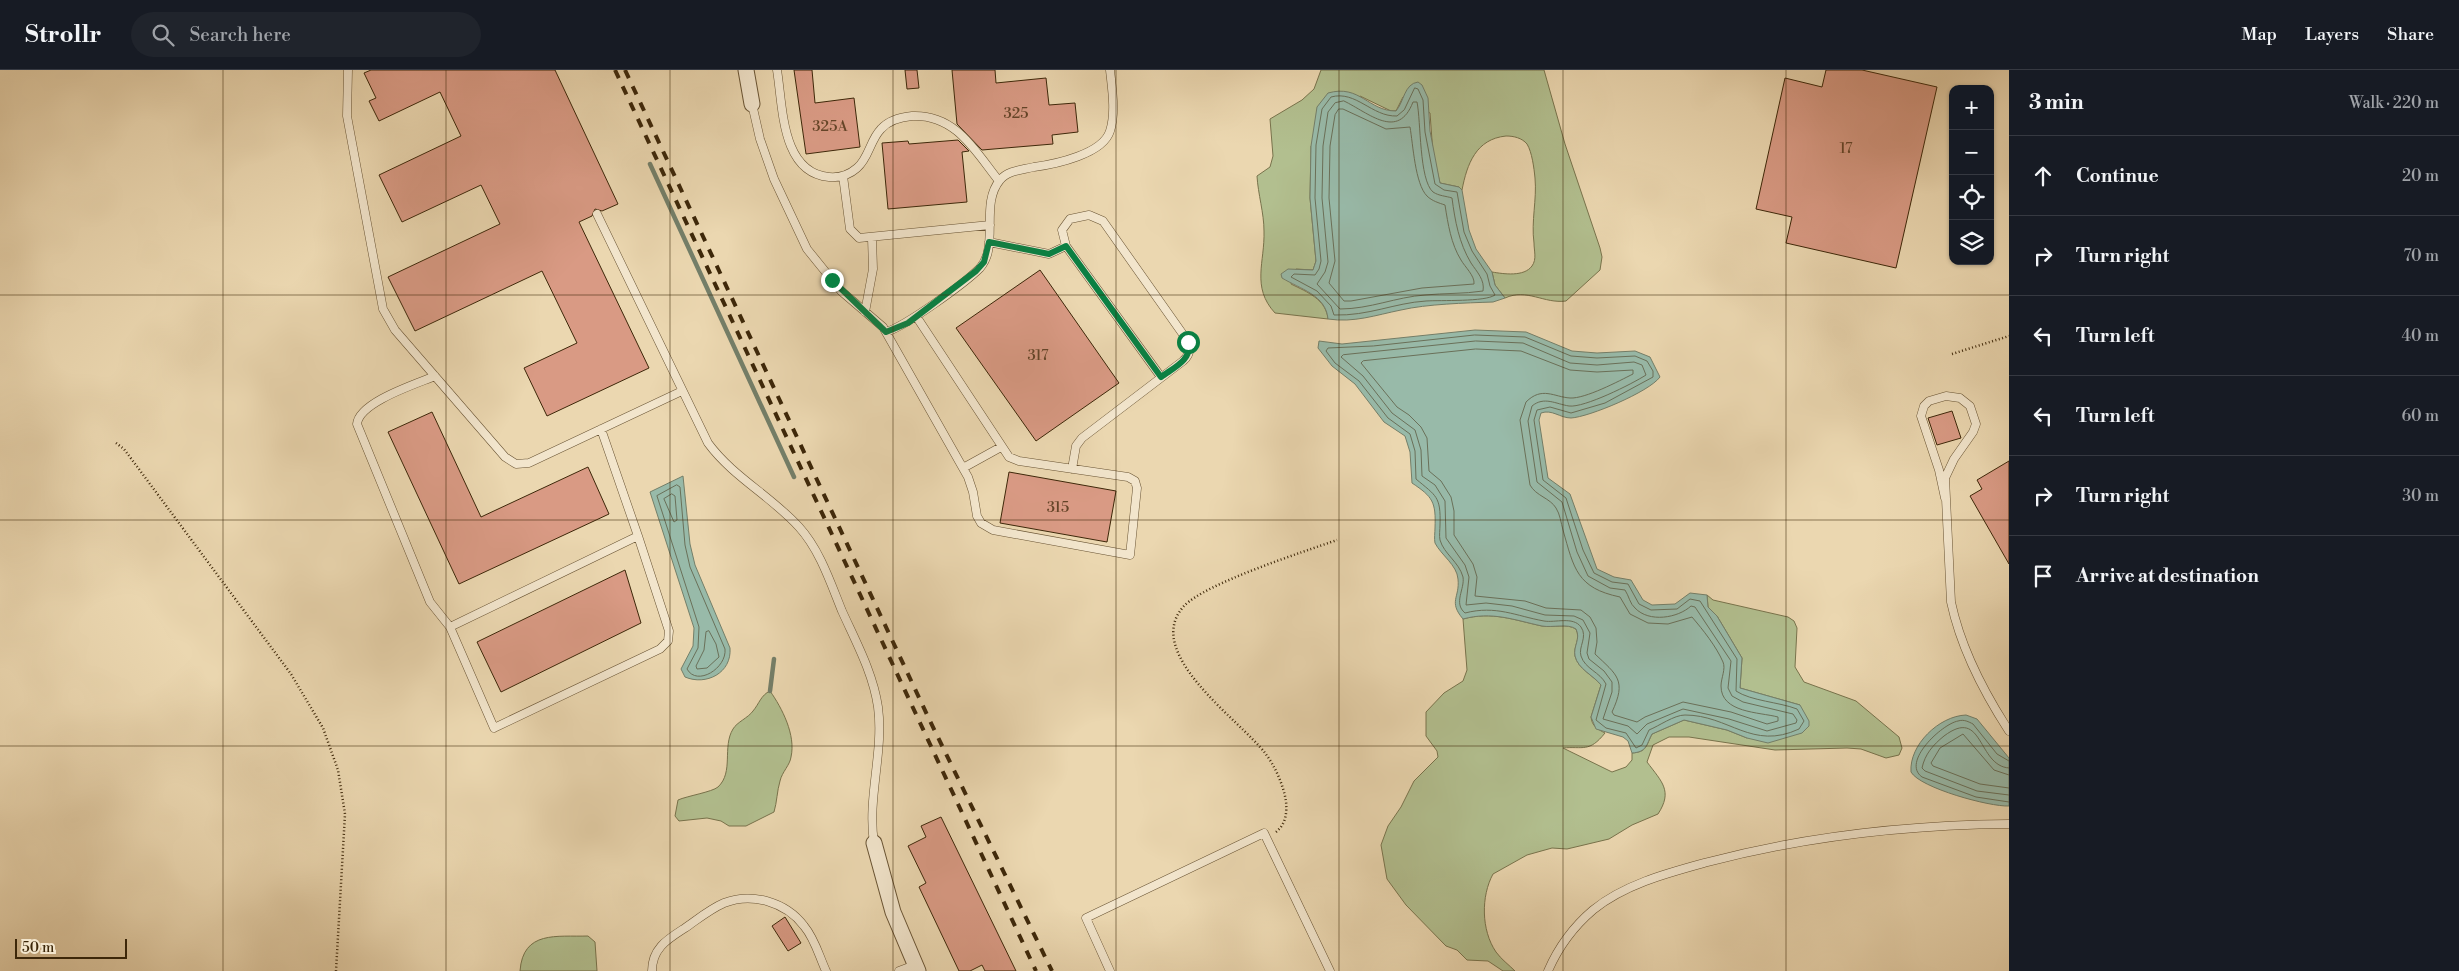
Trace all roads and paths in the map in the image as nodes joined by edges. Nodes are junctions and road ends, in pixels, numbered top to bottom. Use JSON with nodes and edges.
{"nodes":[{"id":1,"x":348,"y":70,"type":"edge"},
{"id":2,"x":746,"y":70,"type":"edge"},
{"id":3,"x":776,"y":70,"type":"edge"},
{"id":4,"x":1110,"y":70,"type":"edge"},
{"id":5,"x":752,"y":104,"type":"joint"},
{"id":6,"x":843,"y":176,"type":"junction"},
{"id":7,"x":999,"y":181,"type":"junction"},
{"id":8,"x":596,"y":214,"type":"dead end"},
{"id":9,"x":990,"y":225,"type":"junction"},
{"id":10,"x":872,"y":238,"type":"junction"},
{"id":11,"x":989,"y":242,"type":"junction"},
{"id":12,"x":1066,"y":246,"type":"junction"},
{"id":13,"x":865,"y":312,"type":"junction"},
{"id":14,"x":916,"y":316,"type":"junction"},
{"id":15,"x":886,"y":332,"type":"junction"},
{"id":16,"x":2009,"y":336,"type":"edge"},
{"id":17,"x":1952,"y":354,"type":"dead end"},
{"id":18,"x":435,"y":376,"type":"junction"},
{"id":19,"x":1161,"y":377,"type":"junction"},
{"id":20,"x":682,"y":391,"type":"junction"},
{"id":21,"x":601,"y":429,"type":"junction"},
{"id":22,"x":116,"y":443,"type":"dead end"},
{"id":23,"x":1001,"y":447,"type":"junction"},
{"id":24,"x":963,"y":468,"type":"junction"},
{"id":25,"x":1072,"y":469,"type":"junction"},
{"id":26,"x":1945,"y":498,"type":"junction"},
{"id":27,"x":638,"y":536,"type":"junction"},
{"id":28,"x":1337,"y":540,"type":"dead end"},
{"id":29,"x":450,"y":627,"type":"junction"},
{"id":30,"x":2009,"y":730,"type":"edge"},
{"id":31,"x":2009,"y":824,"type":"edge"},
{"id":32,"x":1266,"y":838,"type":"junction"},
{"id":33,"x":874,"y":843,"type":"joint"},
{"id":34,"x":916,"y":968,"type":"edge"},
{"id":35,"x":336,"y":971,"type":"edge"},
{"id":36,"x":652,"y":971,"type":"edge"},
{"id":37,"x":826,"y":971,"type":"edge"},
{"id":38,"x":899,"y":971,"type":"edge"},
{"id":39,"x":1110,"y":971,"type":"edge"},
{"id":40,"x":1330,"y":971,"type":"edge"},
{"id":41,"x":1548,"y":971,"type":"edge"}],
"edges":[{"from":1,"to":18,"type":"lane"},
{"from":2,"to":5,"type":"street"},
{"from":3,"to":6,"type":"lane"},
{"from":4,"to":7,"type":"lane"},
{"from":5,"to":13,"type":"lane"},
{"from":6,"to":7,"type":"lane"},
{"from":6,"to":10,"type":"lane"},
{"from":7,"to":9,"type":"lane"},
{"from":8,"to":20,"type":"lane"},
{"from":9,"to":10,"type":"lane"},
{"from":9,"to":11,"type":"lane"},
{"from":10,"to":13,"type":"lane"},
{"from":11,"to":12,"type":"lane"},
{"from":11,"to":14,"type":"lane"},
{"from":12,"to":19,"type":"lane"},
{"from":12,"to":19,"type":"lane"},
{"from":13,"to":15,"type":"lane"},
{"from":14,"to":15,"type":"lane"},
{"from":14,"to":23,"type":"lane"},
{"from":15,"to":24,"type":"lane"},
{"from":16,"to":17,"type":"path"},
{"from":18,"to":21,"type":"lane"},
{"from":18,"to":29,"type":"lane"},
{"from":19,"to":25,"type":"lane"},
{"from":20,"to":21,"type":"lane"},
{"from":20,"to":33,"type":"lane"},
{"from":21,"to":27,"type":"lane"},
{"from":22,"to":35,"type":"path"},
{"from":23,"to":24,"type":"lane"},
{"from":23,"to":25,"type":"lane"},
{"from":24,"to":25,"type":"lane"},
{"from":26,"to":26,"type":"lane"},
{"from":26,"to":30,"type":"lane"},
{"from":27,"to":29,"type":"lane"},
{"from":27,"to":29,"type":"lane"},
{"from":28,"to":32,"type":"path"},
{"from":31,"to":41,"type":"lane"},
{"from":32,"to":39,"type":"lane"},
{"from":32,"to":40,"type":"lane"},
{"from":33,"to":34,"type":"street"},
{"from":34,"to":38,"type":"lane"},
{"from":36,"to":37,"type":"lane"}]}
